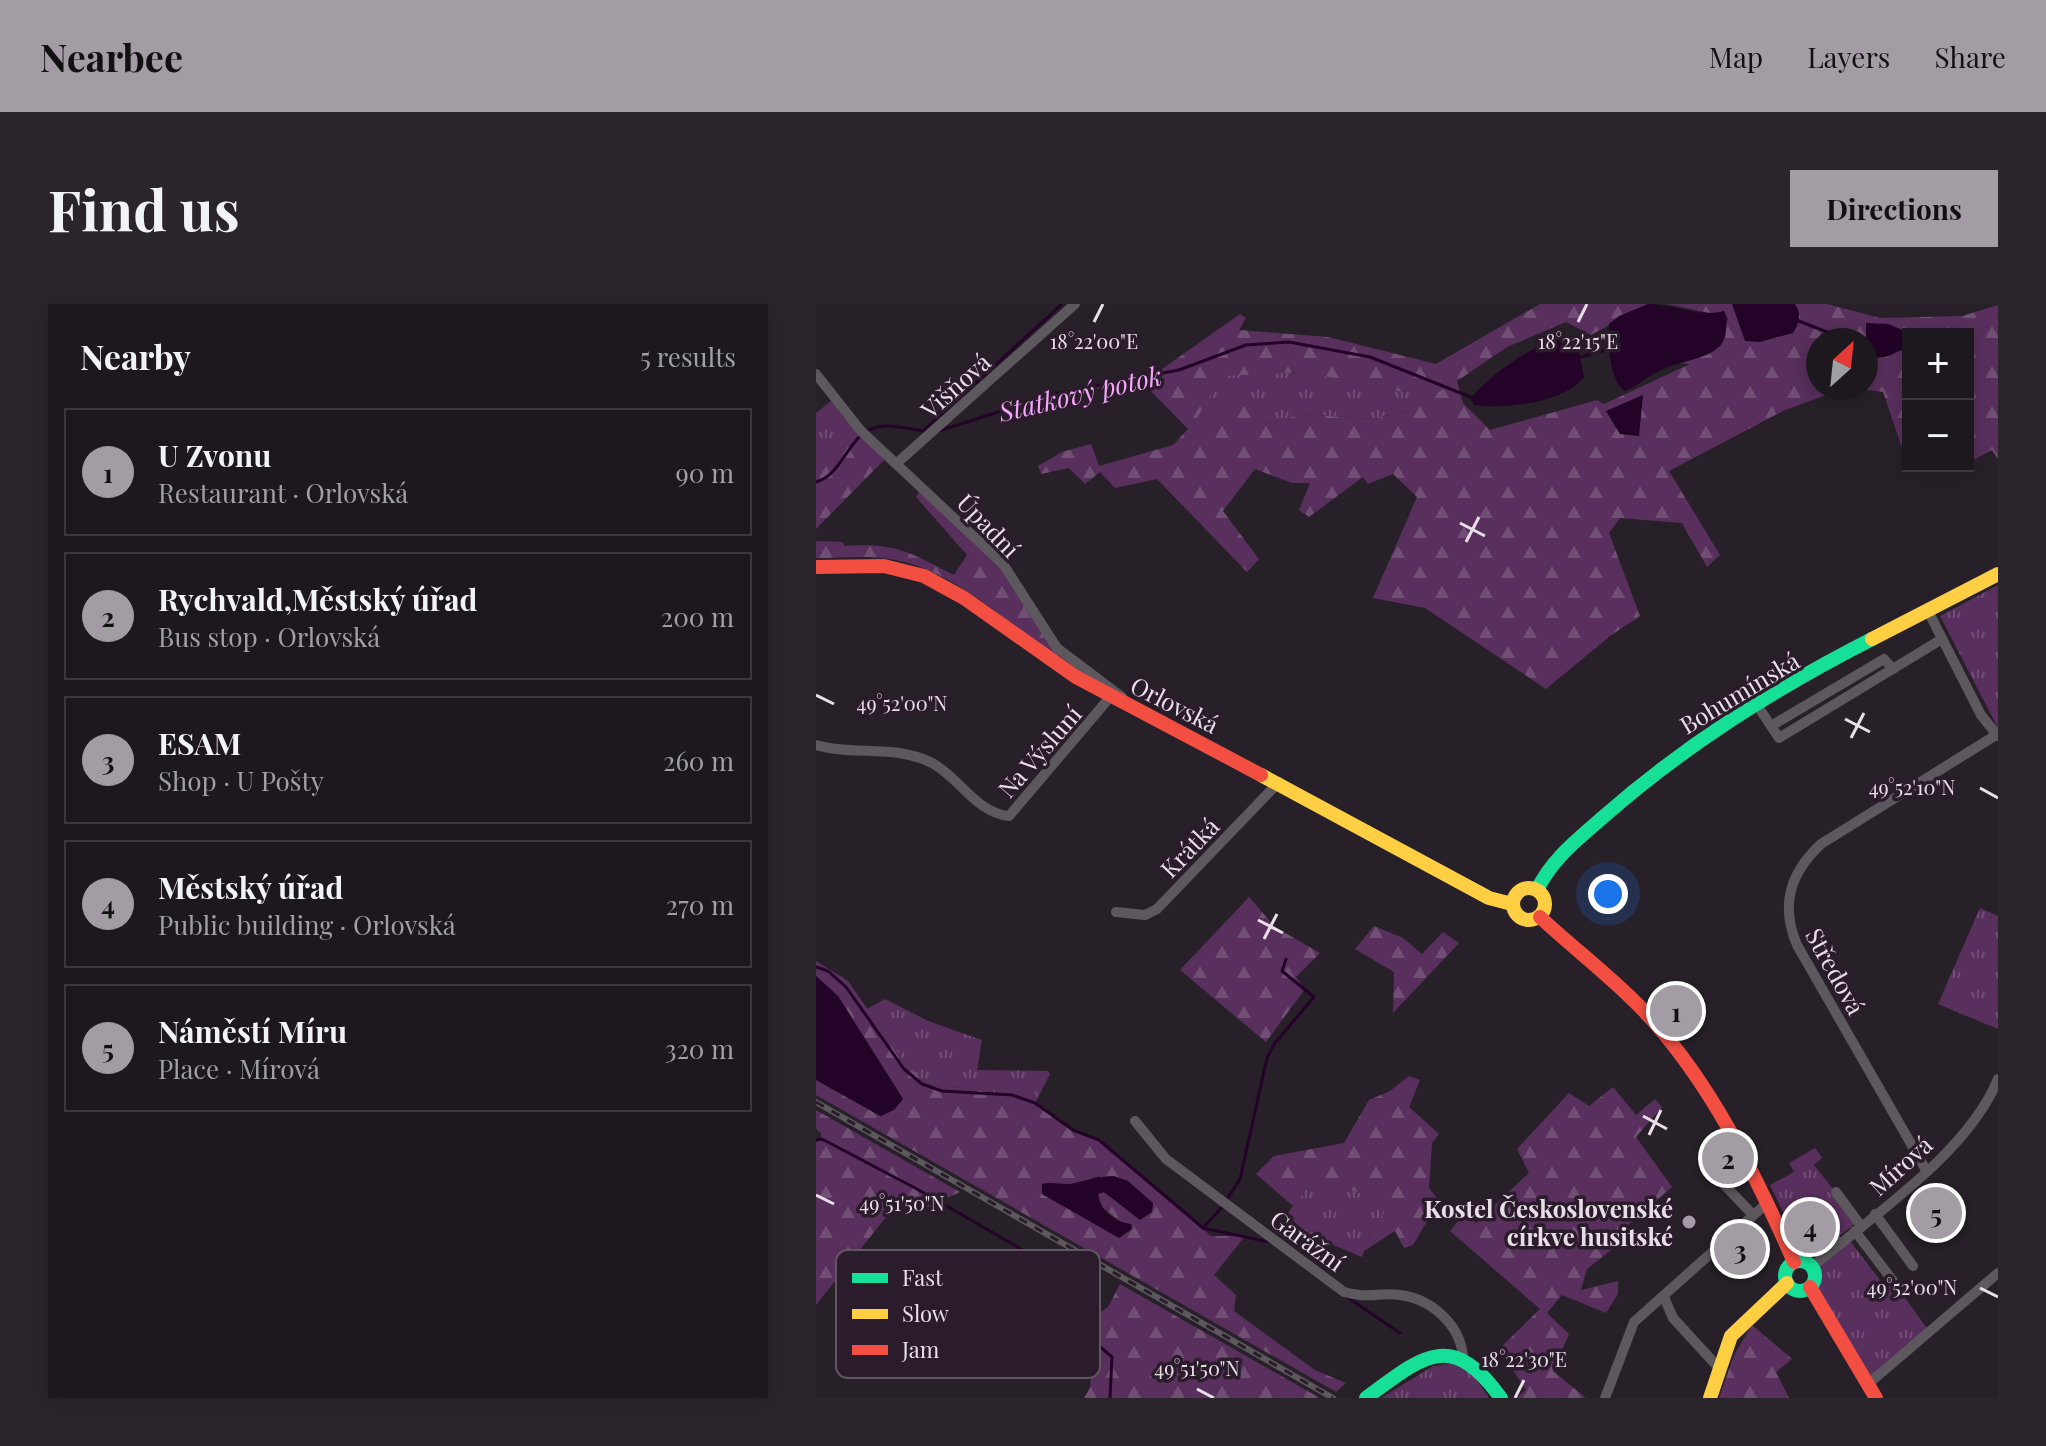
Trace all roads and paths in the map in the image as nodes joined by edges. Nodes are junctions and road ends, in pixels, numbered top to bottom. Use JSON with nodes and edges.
{"nodes":[{"id":1,"x":1075,"y":304,"type":"edge"},
{"id":2,"x":816,"y":374,"type":"edge"},
{"id":3,"x":897,"y":463,"type":"junction"},
{"id":4,"x":816,"y":567,"type":"edge"},
{"id":5,"x":1998,"y":574,"type":"edge"},
{"id":6,"x":1928,"y":611,"type":"junction"},
{"id":7,"x":1942,"y":639,"type":"junction"},
{"id":8,"x":1111,"y":696,"type":"junction"},
{"id":9,"x":1128,"y":705,"type":"junction"},
{"id":10,"x":1757,"y":705,"type":"junction"},
{"id":11,"x":1997,"y":736,"type":"edge"},
{"id":12,"x":816,"y":745,"type":"edge"},
{"id":13,"x":1279,"y":782,"type":"junction"},
{"id":14,"x":1537,"y":890,"type":"junction"},
{"id":15,"x":1512,"y":904,"type":"junction"},
{"id":16,"x":1116,"y":912,"type":"dead end"},
{"id":17,"x":1540,"y":917,"type":"junction"},
{"id":18,"x":1998,"y":1079,"type":"edge"},
{"id":19,"x":1991,"y":1097,"type":"junction"},
{"id":20,"x":1998,"y":1106,"type":"edge"},
{"id":21,"x":1135,"y":1121,"type":"dead end"},
{"id":22,"x":1926,"y":1170,"type":"junction"},
{"id":23,"x":1717,"y":1177,"type":"dead end"},
{"id":24,"x":1836,"y":1192,"type":"dead end"},
{"id":25,"x":1766,"y":1204,"type":"junction"},
{"id":26,"x":1820,"y":1213,"type":"dead end"},
{"id":27,"x":1875,"y":1214,"type":"junction"},
{"id":28,"x":1753,"y":1215,"type":"junction"},
{"id":29,"x":1858,"y":1229,"type":"junction"},
{"id":30,"x":1839,"y":1245,"type":"junction"},
{"id":31,"x":1794,"y":1262,"type":"junction"},
{"id":32,"x":1913,"y":1266,"type":"dead end"},
{"id":33,"x":1812,"y":1267,"type":"junction"},
{"id":34,"x":1998,"y":1273,"type":"edge"},
{"id":35,"x":1893,"y":1281,"type":"dead end"},
{"id":36,"x":1787,"y":1283,"type":"junction"},
{"id":37,"x":1810,"y":1287,"type":"junction"},
{"id":38,"x":1664,"y":1297,"type":"junction"},
{"id":39,"x":1463,"y":1356,"type":"junction"},
{"id":40,"x":1718,"y":1367,"type":"junction"},
{"id":41,"x":1867,"y":1385,"type":"junction"},
{"id":42,"x":1607,"y":1394,"type":"edge"},
{"id":43,"x":1366,"y":1398,"type":"edge"},
{"id":44,"x":1501,"y":1398,"type":"edge"},
{"id":45,"x":1710,"y":1398,"type":"edge"},
{"id":46,"x":1876,"y":1398,"type":"edge"}],
"edges":[{"from":1,"to":3,"type":"street","name":"Višňová"},
{"from":2,"to":3,"type":"street","name":"Úpadní"},
{"from":3,"to":9,"type":"street","name":"Úpadní"},
{"from":4,"to":8,"type":"main road","name":"Orlovská"},
{"from":5,"to":6,"type":"main road","name":"Bohumínská"},
{"from":6,"to":7,"type":"street"},
{"from":6,"to":10,"type":"main road","name":"Bohumínská"},
{"from":7,"to":10,"type":"street"},
{"from":7,"to":11,"type":"street"},
{"from":8,"to":9,"type":"main road","name":"Orlovská"},
{"from":8,"to":12,"type":"street","name":"Na Výsluní"},
{"from":9,"to":13,"type":"main road","name":"Orlovská"},
{"from":10,"to":14,"type":"main road","name":"Bohumínská"},
{"from":11,"to":22,"type":"street","name":"Středová"},
{"from":13,"to":15,"type":"main road","name":"Orlovská"},
{"from":13,"to":16,"type":"street","name":"Krátká"},
{"from":14,"to":15,"type":"main road"},
{"from":14,"to":17,"type":"main road"},
{"from":15,"to":17,"type":"main road"},
{"from":17,"to":25,"type":"main road"},
{"from":18,"to":19,"type":"street","name":"Mírová"},
{"from":19,"to":20,"type":"street"},
{"from":19,"to":22,"type":"street","name":"Mírová"},
{"from":21,"to":39,"type":"street","name":"Garážní"},
{"from":22,"to":27,"type":"street","name":"Mírová"},
{"from":23,"to":28,"type":"street"},
{"from":24,"to":29,"type":"street"},
{"from":25,"to":28,"type":"street"},
{"from":25,"to":31,"type":"main road"},
{"from":26,"to":30,"type":"street"},
{"from":27,"to":29,"type":"street","name":"Mírová"},
{"from":27,"to":32,"type":"street"},
{"from":28,"to":38,"type":"street"},
{"from":29,"to":30,"type":"street","name":"Mírová"},
{"from":29,"to":35,"type":"street"},
{"from":30,"to":33,"type":"street","name":"Mírová"},
{"from":31,"to":33,"type":"main road"},
{"from":31,"to":36,"type":"main road"},
{"from":33,"to":37,"type":"main road"},
{"from":34,"to":41,"type":"street"},
{"from":36,"to":37,"type":"main road"},
{"from":36,"to":40,"type":"main road"},
{"from":37,"to":41,"type":"main road"},
{"from":38,"to":40,"type":"street"},
{"from":38,"to":42,"type":"street"},
{"from":39,"to":43,"type":"main road"},
{"from":39,"to":44,"type":"main road"},
{"from":40,"to":45,"type":"main road"},
{"from":41,"to":46,"type":"main road"}]}
